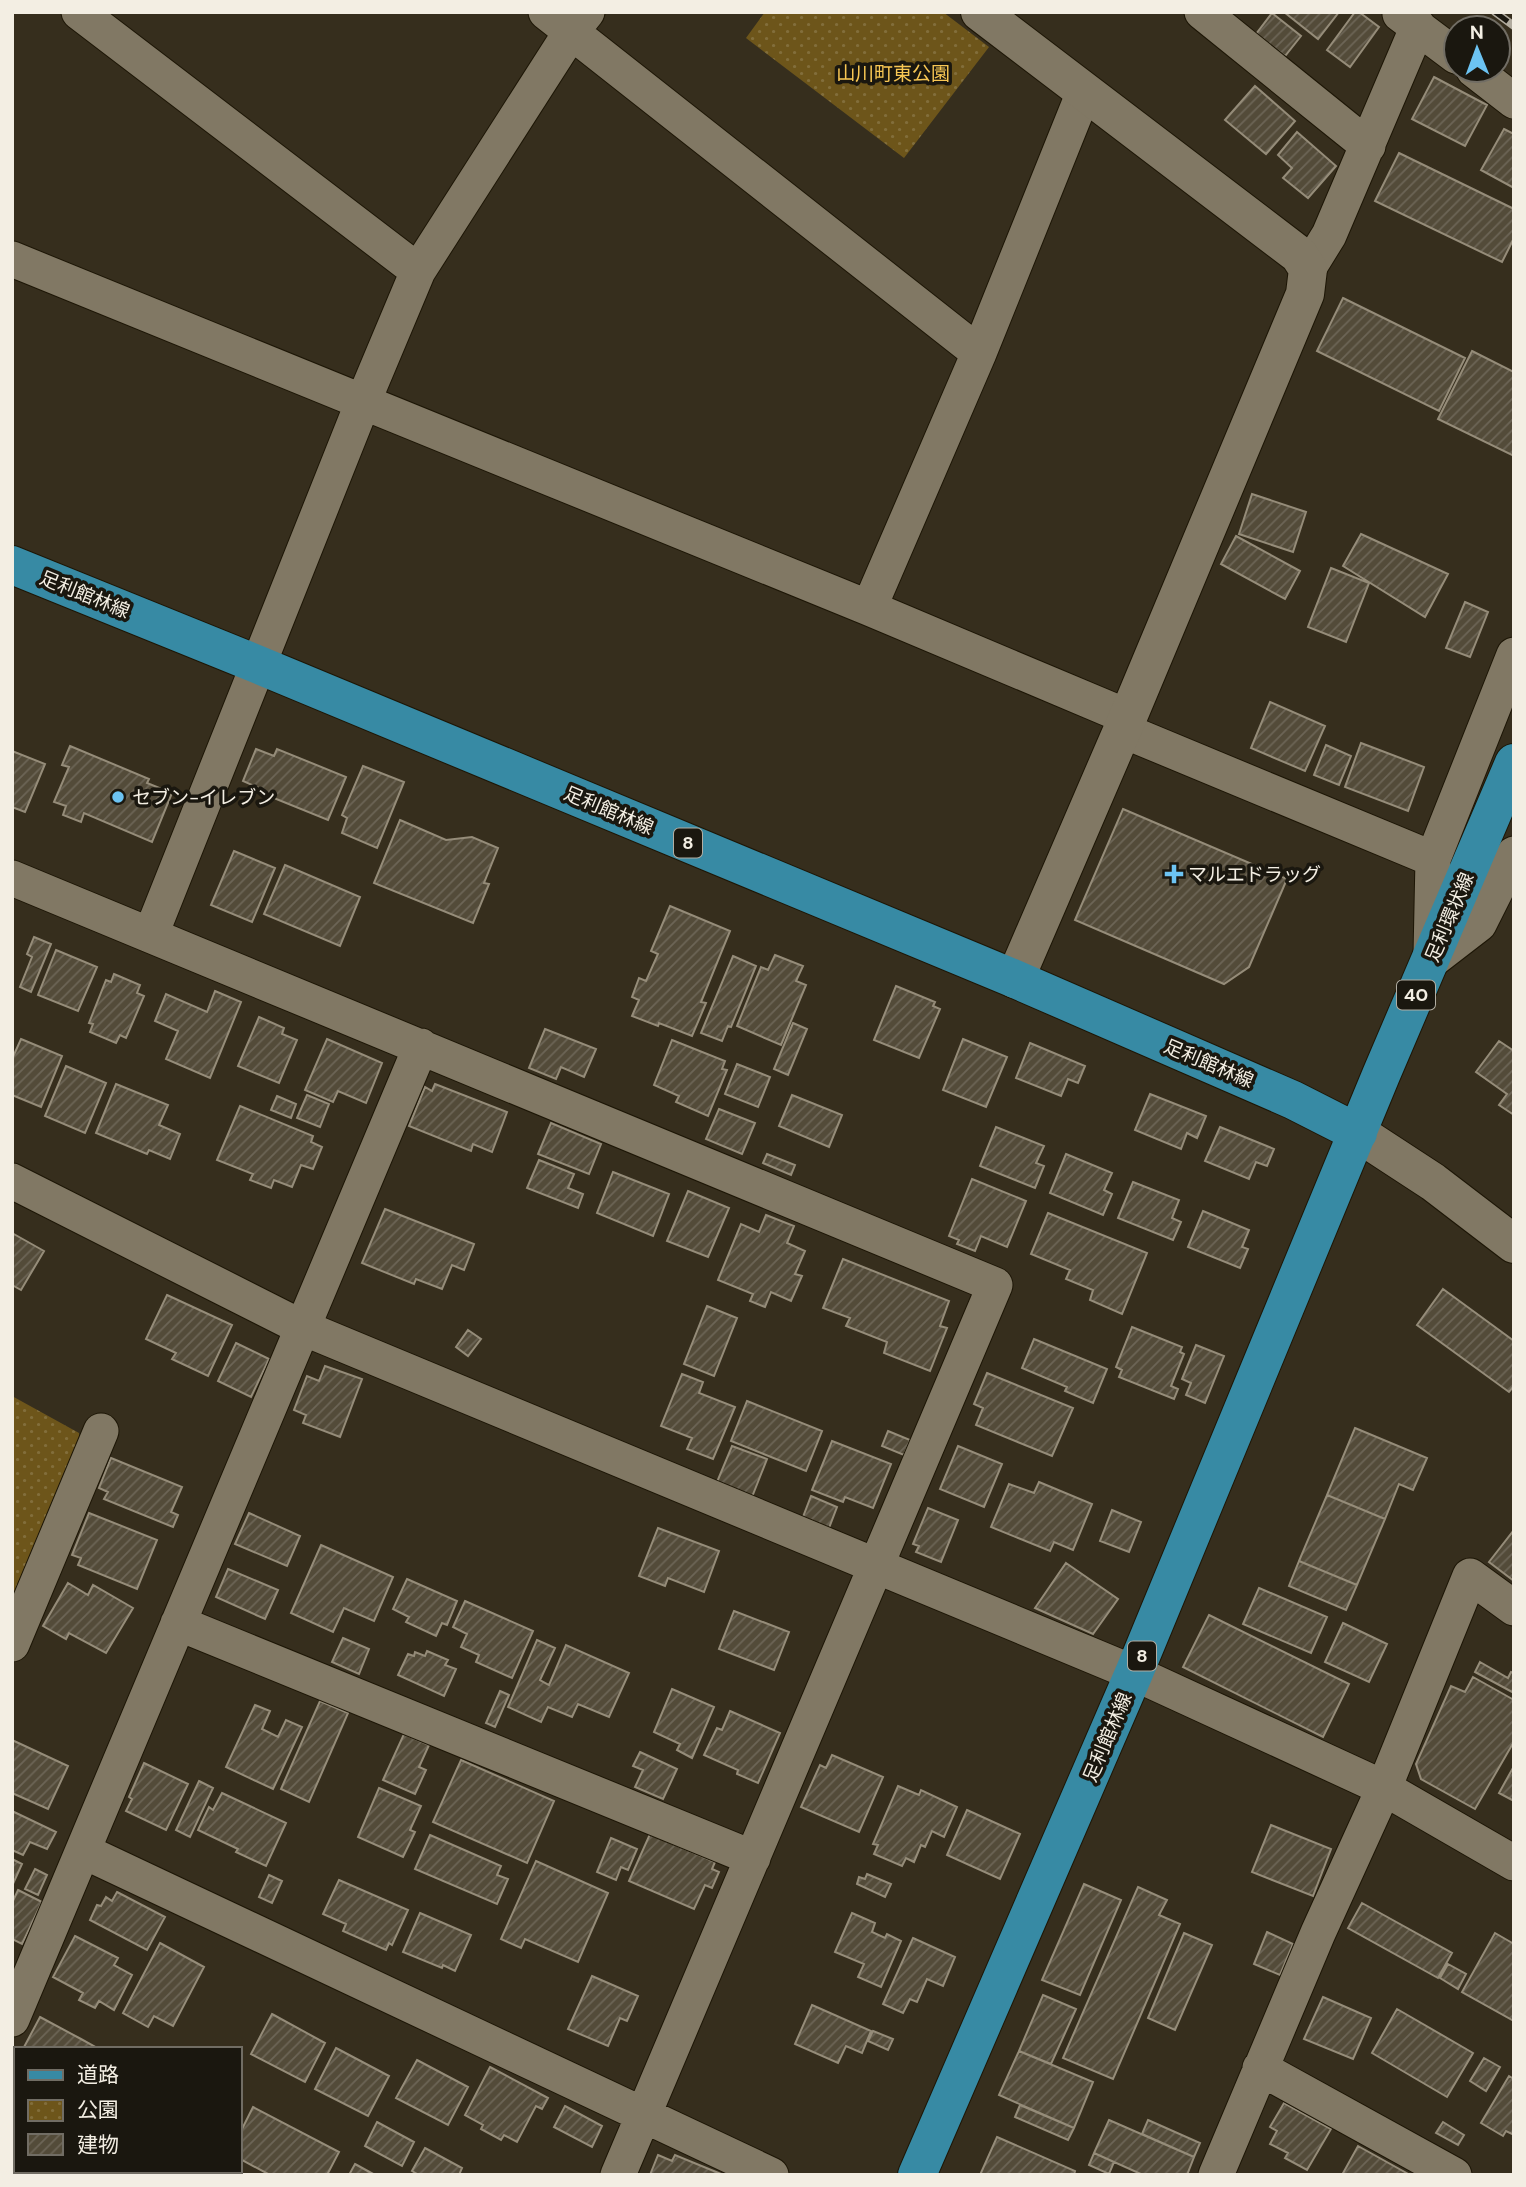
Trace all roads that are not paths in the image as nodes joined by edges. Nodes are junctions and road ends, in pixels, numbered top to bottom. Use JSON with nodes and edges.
{"nodes":[{"id":1,"x":79,"y":12,"type":"edge"},
{"id":2,"x":980,"y":12,"type":"edge"},
{"id":3,"x":1202,"y":12,"type":"edge"},
{"id":4,"x":568,"y":19,"type":"edge"},
{"id":5,"x":1408,"y":19,"type":"edge"},
{"id":6,"x":1442,"y":45,"type":"edge"},
{"id":7,"x":1492,"y":84,"type":"edge"},
{"id":8,"x":1084,"y":92,"type":"junction"},
{"id":9,"x":1514,"y":101,"type":"edge"},
{"id":10,"x":1368,"y":146,"type":"junction"},
{"id":11,"x":12,"y":259,"type":"edge"},
{"id":12,"x":1308,"y":269,"type":"junction"},
{"id":13,"x":418,"y":271,"type":"junction"},
{"id":14,"x":979,"y":353,"type":"junction"},
{"id":15,"x":363,"y":402,"type":"junction"},
{"id":16,"x":12,"y":565,"type":"edge"},
{"id":17,"x":869,"y":608,"type":"junction"},
{"id":18,"x":1514,"y":656,"type":"edge"},
{"id":19,"x":260,"y":665,"type":"junction"},
{"id":20,"x":1125,"y":724,"type":"junction"},
{"id":21,"x":1514,"y":763,"type":"edge"},
{"id":22,"x":1514,"y":854,"type":"edge"},
{"id":23,"x":1433,"y":859,"type":"junction"},
{"id":24,"x":12,"y":878,"type":"edge"},
{"id":25,"x":151,"y":934,"type":"junction"},
{"id":26,"x":1431,"y":961,"type":"junction"},
{"id":27,"x":1015,"y":979,"type":"junction"},
{"id":28,"x":421,"y":1046,"type":"junction"},
{"id":29,"x":1358,"y":1133,"type":"junction"},
{"id":30,"x":12,"y":1181,"type":"edge"},
{"id":31,"x":1514,"y":1244,"type":"edge"},
{"id":32,"x":301,"y":1327,"type":"junction"},
{"id":33,"x":101,"y":1431,"type":"dead end"},
{"id":34,"x":876,"y":1567,"type":"junction"},
{"id":35,"x":1514,"y":1608,"type":"edge"},
{"id":36,"x":178,"y":1623,"type":"junction"},
{"id":37,"x":12,"y":1644,"type":"edge"},
{"id":38,"x":1135,"y":1673,"type":"junction"},
{"id":39,"x":1384,"y":1788,"type":"junction"},
{"id":40,"x":83,"y":1851,"type":"junction"},
{"id":41,"x":753,"y":1858,"type":"junction"},
{"id":42,"x":1514,"y":1863,"type":"edge"},
{"id":43,"x":12,"y":2019,"type":"edge"},
{"id":44,"x":1261,"y":2068,"type":"junction"},
{"id":45,"x":644,"y":2116,"type":"junction"},
{"id":46,"x":618,"y":2175,"type":"edge"},
{"id":47,"x":771,"y":2175,"type":"edge"},
{"id":48,"x":917,"y":2175,"type":"edge"},
{"id":49,"x":1216,"y":2175,"type":"edge"},
{"id":50,"x":1454,"y":2175,"type":"edge"}],
"edges":[{"from":1,"to":13,"type":"street"},
{"from":2,"to":8,"type":"street"},
{"from":3,"to":10,"type":"street"},
{"from":4,"to":13,"type":"street"},
{"from":4,"to":14,"type":"street"},
{"from":5,"to":6,"type":"street"},
{"from":5,"to":10,"type":"street"},
{"from":7,"to":9,"type":"street"},
{"from":8,"to":12,"type":"street"},
{"from":8,"to":14,"type":"street"},
{"from":10,"to":12,"type":"street"},
{"from":11,"to":15,"type":"street"},
{"from":12,"to":20,"type":"street"},
{"from":13,"to":15,"type":"street"},
{"from":14,"to":17,"type":"street"},
{"from":15,"to":17,"type":"street"},
{"from":15,"to":19,"type":"street"},
{"from":16,"to":19,"type":"main road","name":"足利館林線","number":"8"},
{"from":17,"to":20,"type":"street"},
{"from":18,"to":23,"type":"street"},
{"from":19,"to":25,"type":"street"},
{"from":19,"to":27,"type":"main road","name":"足利館林線","number":"8"},
{"from":20,"to":23,"type":"street"},
{"from":20,"to":27,"type":"street"},
{"from":21,"to":26,"type":"main road","name":"足利環状線","number":"40"},
{"from":22,"to":26,"type":"street"},
{"from":23,"to":26,"type":"street"},
{"from":24,"to":25,"type":"street"},
{"from":25,"to":28,"type":"street"},
{"from":26,"to":29,"type":"main road","name":"足利環状線","number":"40"},
{"from":27,"to":29,"type":"main road","name":"足利館林線","number":"8"},
{"from":28,"to":32,"type":"street"},
{"from":28,"to":34,"type":"street"},
{"from":29,"to":31,"type":"street"},
{"from":29,"to":38,"type":"main road","name":"足利館林線","number":"8"},
{"from":30,"to":32,"type":"street"},
{"from":32,"to":34,"type":"street"},
{"from":32,"to":36,"type":"street"},
{"from":33,"to":37,"type":"street"},
{"from":34,"to":38,"type":"street"},
{"from":34,"to":41,"type":"street"},
{"from":35,"to":39,"type":"street"},
{"from":36,"to":40,"type":"street"},
{"from":36,"to":41,"type":"street"},
{"from":38,"to":39,"type":"street"},
{"from":38,"to":48,"type":"main road","name":"足利館林線","number":"8"},
{"from":39,"to":42,"type":"street"},
{"from":39,"to":44,"type":"street"},
{"from":40,"to":43,"type":"street"},
{"from":40,"to":45,"type":"street"},
{"from":41,"to":45,"type":"street"},
{"from":44,"to":49,"type":"street"},
{"from":44,"to":50,"type":"street"},
{"from":45,"to":46,"type":"street"},
{"from":45,"to":47,"type":"street"}]}
